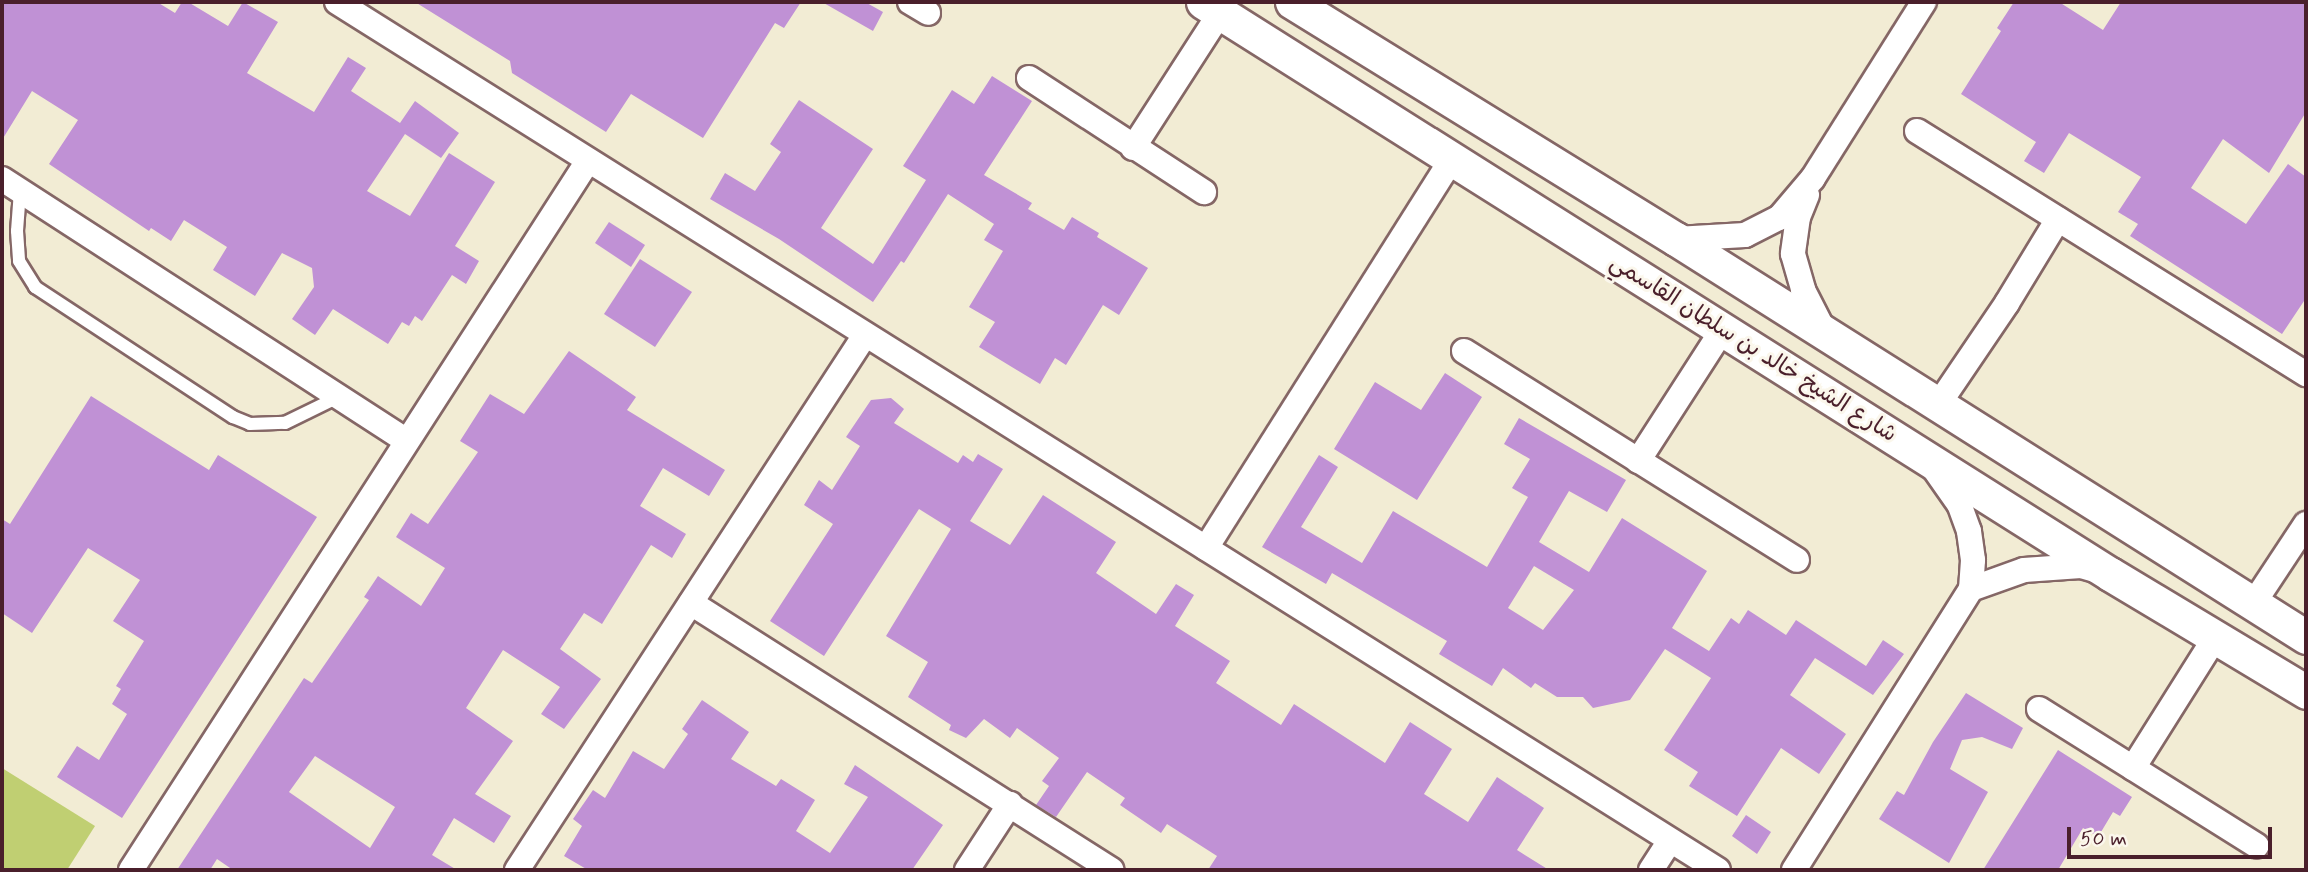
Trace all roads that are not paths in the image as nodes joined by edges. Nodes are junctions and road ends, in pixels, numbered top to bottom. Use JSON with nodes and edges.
{"nodes":[{"id":1,"x":1292,"y":2,"type":"edge"},
{"id":2,"x":1924,"y":2,"type":"edge"},
{"id":3,"x":349,"y":5,"type":"edge"},
{"id":4,"x":1211,"y":7,"type":"edge"},
{"id":5,"x":1029,"y":78,"type":"dead end"},
{"id":6,"x":1917,"y":131,"type":"dead end"},
{"id":7,"x":1133,"y":148,"type":"junction"},
{"id":8,"x":1452,"y":159,"type":"junction"},
{"id":9,"x":588,"y":161,"type":"junction"},
{"id":10,"x":1813,"y":178,"type":"junction"},
{"id":11,"x":11,"y":185,"type":"edge"},
{"id":12,"x":1204,"y":192,"type":"dead end"},
{"id":13,"x":2058,"y":219,"type":"junction"},
{"id":14,"x":1676,"y":239,"type":"junction"},
{"id":15,"x":1723,"y":330,"type":"junction"},
{"id":16,"x":1824,"y":333,"type":"junction"},
{"id":17,"x":865,"y":335,"type":"junction"},
{"id":18,"x":1464,"y":351,"type":"dead end"},
{"id":19,"x":2306,"y":374,"type":"edge"},
{"id":20,"x":338,"y":397,"type":"junction"},
{"id":21,"x":1938,"y":405,"type":"junction"},
{"id":22,"x":407,"y":441,"type":"junction"},
{"id":23,"x":1925,"y":457,"type":"junction"},
{"id":24,"x":1638,"y":461,"type":"junction"},
{"id":25,"x":2306,"y":524,"type":"edge"},
{"id":26,"x":1206,"y":548,"type":"junction"},
{"id":27,"x":1797,"y":561,"type":"dead end"},
{"id":28,"x":2110,"y":574,"type":"junction"},
{"id":29,"x":1972,"y":589,"type":"junction"},
{"id":30,"x":691,"y":603,"type":"junction"},
{"id":31,"x":2253,"y":604,"type":"junction"},
{"id":32,"x":2216,"y":636,"type":"junction"},
{"id":33,"x":2306,"y":637,"type":"edge"},
{"id":34,"x":2306,"y":692,"type":"edge"},
{"id":35,"x":2039,"y":709,"type":"dead end"},
{"id":36,"x":2133,"y":768,"type":"junction"},
{"id":37,"x":1010,"y":804,"type":"junction"},
{"id":38,"x":1670,"y":841,"type":"junction"},
{"id":39,"x":2258,"y":846,"type":"dead end"},
{"id":40,"x":131,"y":870,"type":"edge"},
{"id":41,"x":517,"y":870,"type":"edge"},
{"id":42,"x":967,"y":870,"type":"edge"},
{"id":43,"x":1111,"y":870,"type":"edge"},
{"id":44,"x":1651,"y":870,"type":"edge"},
{"id":45,"x":1718,"y":870,"type":"edge"},
{"id":46,"x":1794,"y":870,"type":"edge"}],
"edges":[{"from":1,"to":14,"type":"main road"},
{"from":2,"to":10,"type":"street"},
{"from":3,"to":9,"type":"street"},
{"from":4,"to":7,"type":"street"},
{"from":4,"to":8,"type":"main road","name":"شارع الشيخ خالد بن سلطان القاسمي"},
{"from":5,"to":7,"type":"street"},
{"from":6,"to":13,"type":"street"},
{"from":7,"to":12,"type":"street"},
{"from":8,"to":15,"type":"main road","name":"شارع الشيخ خالد بن سلطان القاسمي"},
{"from":8,"to":26,"type":"street"},
{"from":9,"to":17,"type":"street"},
{"from":9,"to":22,"type":"street"},
{"from":10,"to":14,"type":"street"},
{"from":10,"to":16,"type":"street"},
{"from":11,"to":20,"type":"street"},
{"from":11,"to":20,"type":"lane"},
{"from":13,"to":19,"type":"street"},
{"from":13,"to":21,"type":"street"},
{"from":14,"to":16,"type":"main road"},
{"from":15,"to":23,"type":"main road","name":"شارع الشيخ خالد بن سلطان القاسمي"},
{"from":15,"to":24,"type":"street"},
{"from":16,"to":21,"type":"main road"},
{"from":17,"to":26,"type":"street"},
{"from":17,"to":30,"type":"street"},
{"from":18,"to":24,"type":"street"},
{"from":20,"to":22,"type":"street"},
{"from":21,"to":31,"type":"main road"},
{"from":22,"to":40,"type":"street"},
{"from":23,"to":28,"type":"main road","name":"شارع الشيخ خالد بن سلطان القاسمي"},
{"from":23,"to":29,"type":"street"},
{"from":24,"to":27,"type":"street"},
{"from":25,"to":31,"type":"street"},
{"from":26,"to":38,"type":"street"},
{"from":28,"to":29,"type":"street"},
{"from":28,"to":32,"type":"main road","name":"شارع الشيخ خالد بن سلطان القاسمي"},
{"from":29,"to":46,"type":"street"},
{"from":30,"to":37,"type":"street"},
{"from":30,"to":41,"type":"street"},
{"from":31,"to":33,"type":"main road"},
{"from":32,"to":34,"type":"main road","name":"شارع الشيخ خالد بن سلطان القاسمي"},
{"from":32,"to":36,"type":"street"},
{"from":35,"to":36,"type":"street"},
{"from":36,"to":39,"type":"street"},
{"from":37,"to":42,"type":"street"},
{"from":37,"to":43,"type":"street"},
{"from":38,"to":44,"type":"street"},
{"from":38,"to":45,"type":"street"}]}
